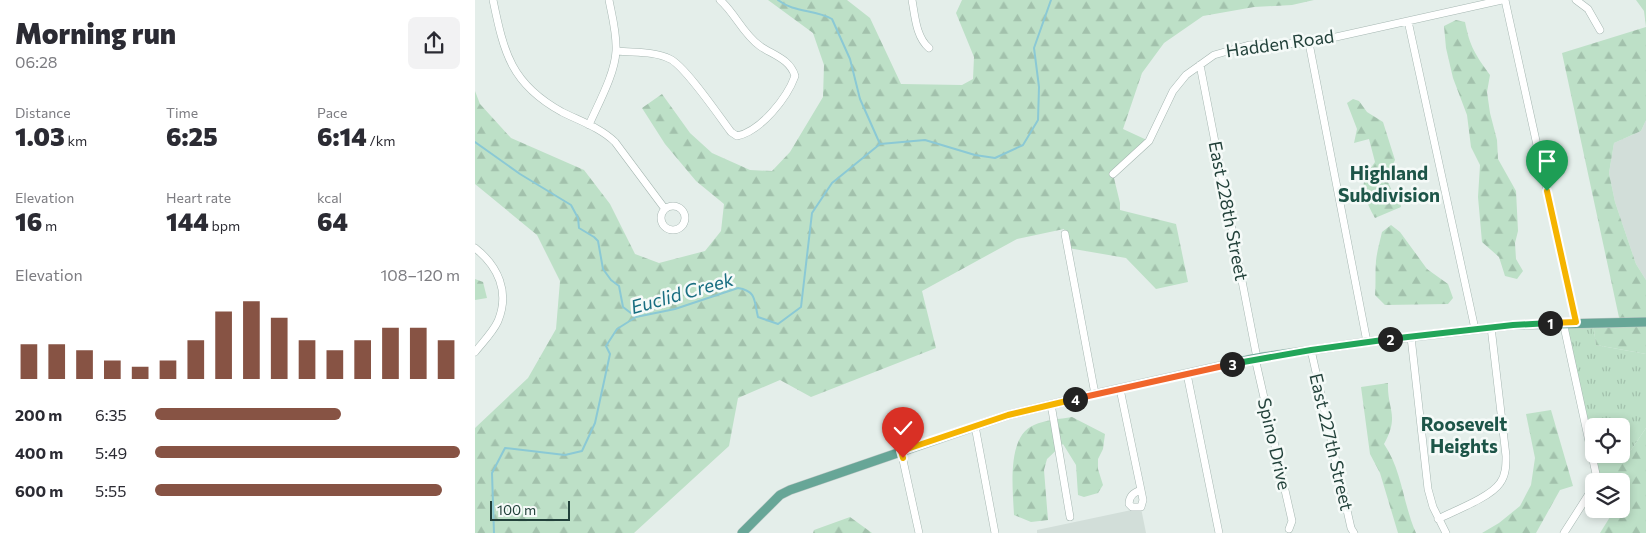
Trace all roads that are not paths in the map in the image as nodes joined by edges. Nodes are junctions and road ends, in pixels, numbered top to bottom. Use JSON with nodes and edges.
{"nodes":[{"id":1,"x":493,"y":0,"type":"edge"},
{"id":2,"x":609,"y":0,"type":"edge"},
{"id":3,"x":721,"y":0,"type":"edge"},
{"id":4,"x":911,"y":0,"type":"edge"},
{"id":5,"x":1504,"y":0,"type":"edge"},
{"id":6,"x":1576,"y":0,"type":"edge"},
{"id":7,"x":1408,"y":21,"type":"junction"},
{"id":8,"x":1600,"y":30,"type":"dead end"},
{"id":9,"x":1309,"y":43,"type":"junction"},
{"id":10,"x":929,"y":48,"type":"dead end"},
{"id":11,"x":617,"y":52,"type":"junction"},
{"id":12,"x":1199,"y":64,"type":"junction"},
{"id":13,"x":589,"y":125,"type":"junction"},
{"id":14,"x":1113,"y":174,"type":"dead end"},
{"id":15,"x":665,"y":209,"type":"dead end"},
{"id":16,"x":1065,"y":234,"type":"dead end"},
{"id":17,"x":475,"y":248,"type":"edge"},
{"id":18,"x":1563,"y":322,"type":"junction"},
{"id":19,"x":1576,"y":322,"type":"junction"},
{"id":20,"x":1646,"y":322,"type":"edge"},
{"id":21,"x":1491,"y":327,"type":"junction"},
{"id":22,"x":1475,"y":329,"type":"junction"},
{"id":23,"x":1411,"y":336,"type":"junction"},
{"id":24,"x":1367,"y":342,"type":"junction"},
{"id":25,"x":1311,"y":350,"type":"junction"},
{"id":26,"x":475,"y":352,"type":"edge"},
{"id":27,"x":1256,"y":358,"type":"junction"},
{"id":28,"x":1187,"y":374,"type":"junction"},
{"id":29,"x":1120,"y":388,"type":"junction"},
{"id":30,"x":1095,"y":394,"type":"junction"},
{"id":31,"x":1051,"y":404,"type":"junction"},
{"id":32,"x":975,"y":426,"type":"junction"},
{"id":33,"x":901,"y":451,"type":"junction"},
{"id":34,"x":1596,"y":473,"type":"edge"},
{"id":35,"x":1141,"y":490,"type":"dead end"},
{"id":36,"x":1585,"y":500,"type":"edge"},
{"id":37,"x":1070,"y":516,"type":"dead end"},
{"id":38,"x":1438,"y":519,"type":"junction"},
{"id":39,"x":1289,"y":529,"type":"dead end"},
{"id":40,"x":742,"y":533,"type":"edge"},
{"id":41,"x":919,"y":533,"type":"edge"},
{"id":42,"x":995,"y":533,"type":"edge"},
{"id":43,"x":1219,"y":533,"type":"edge"},
{"id":44,"x":1354,"y":533,"type":"edge"},
{"id":45,"x":1446,"y":533,"type":"edge"},
{"id":46,"x":1564,"y":533,"type":"edge"}],
"edges":[{"from":1,"to":13,"type":"street"},
{"from":2,"to":11,"type":"street"},
{"from":3,"to":11,"type":"street"},
{"from":4,"to":10,"type":"street"},
{"from":5,"to":7,"type":"street","name":"Hadden Road"},
{"from":5,"to":19,"type":"street"},
{"from":6,"to":8,"type":"street"},
{"from":7,"to":9,"type":"street","name":"Hadden Road"},
{"from":7,"to":22,"type":"street"},
{"from":9,"to":12,"type":"street","name":"Hadden Road"},
{"from":9,"to":24,"type":"street"},
{"from":11,"to":13,"type":"street"},
{"from":12,"to":14,"type":"street","name":"Hadden Road"},
{"from":12,"to":27,"type":"street","name":"East 228th Street"},
{"from":13,"to":15,"type":"street"},
{"from":16,"to":30,"type":"street"},
{"from":17,"to":26,"type":"street"},
{"from":18,"to":19,"type":"main road"},
{"from":18,"to":21,"type":"main road"},
{"from":18,"to":34,"type":"street"},
{"from":19,"to":20,"type":"main road"},
{"from":21,"to":22,"type":"main road"},
{"from":21,"to":38,"type":"street"},
{"from":22,"to":23,"type":"main road"},
{"from":23,"to":24,"type":"main road"},
{"from":23,"to":38,"type":"street"},
{"from":24,"to":25,"type":"main road"},
{"from":25,"to":27,"type":"main road"},
{"from":25,"to":44,"type":"street","name":"East 227th Street"},
{"from":27,"to":28,"type":"main road"},
{"from":27,"to":39,"type":"street","name":"Spino Drive"},
{"from":28,"to":29,"type":"main road"},
{"from":28,"to":43,"type":"street"},
{"from":29,"to":30,"type":"main road"},
{"from":29,"to":35,"type":"street"},
{"from":30,"to":31,"type":"main road"},
{"from":31,"to":32,"type":"main road"},
{"from":31,"to":37,"type":"street"},
{"from":32,"to":33,"type":"main road"},
{"from":32,"to":42,"type":"street"},
{"from":33,"to":40,"type":"main road"},
{"from":33,"to":41,"type":"street"},
{"from":36,"to":46,"type":"street"},
{"from":38,"to":45,"type":"street"}]}
